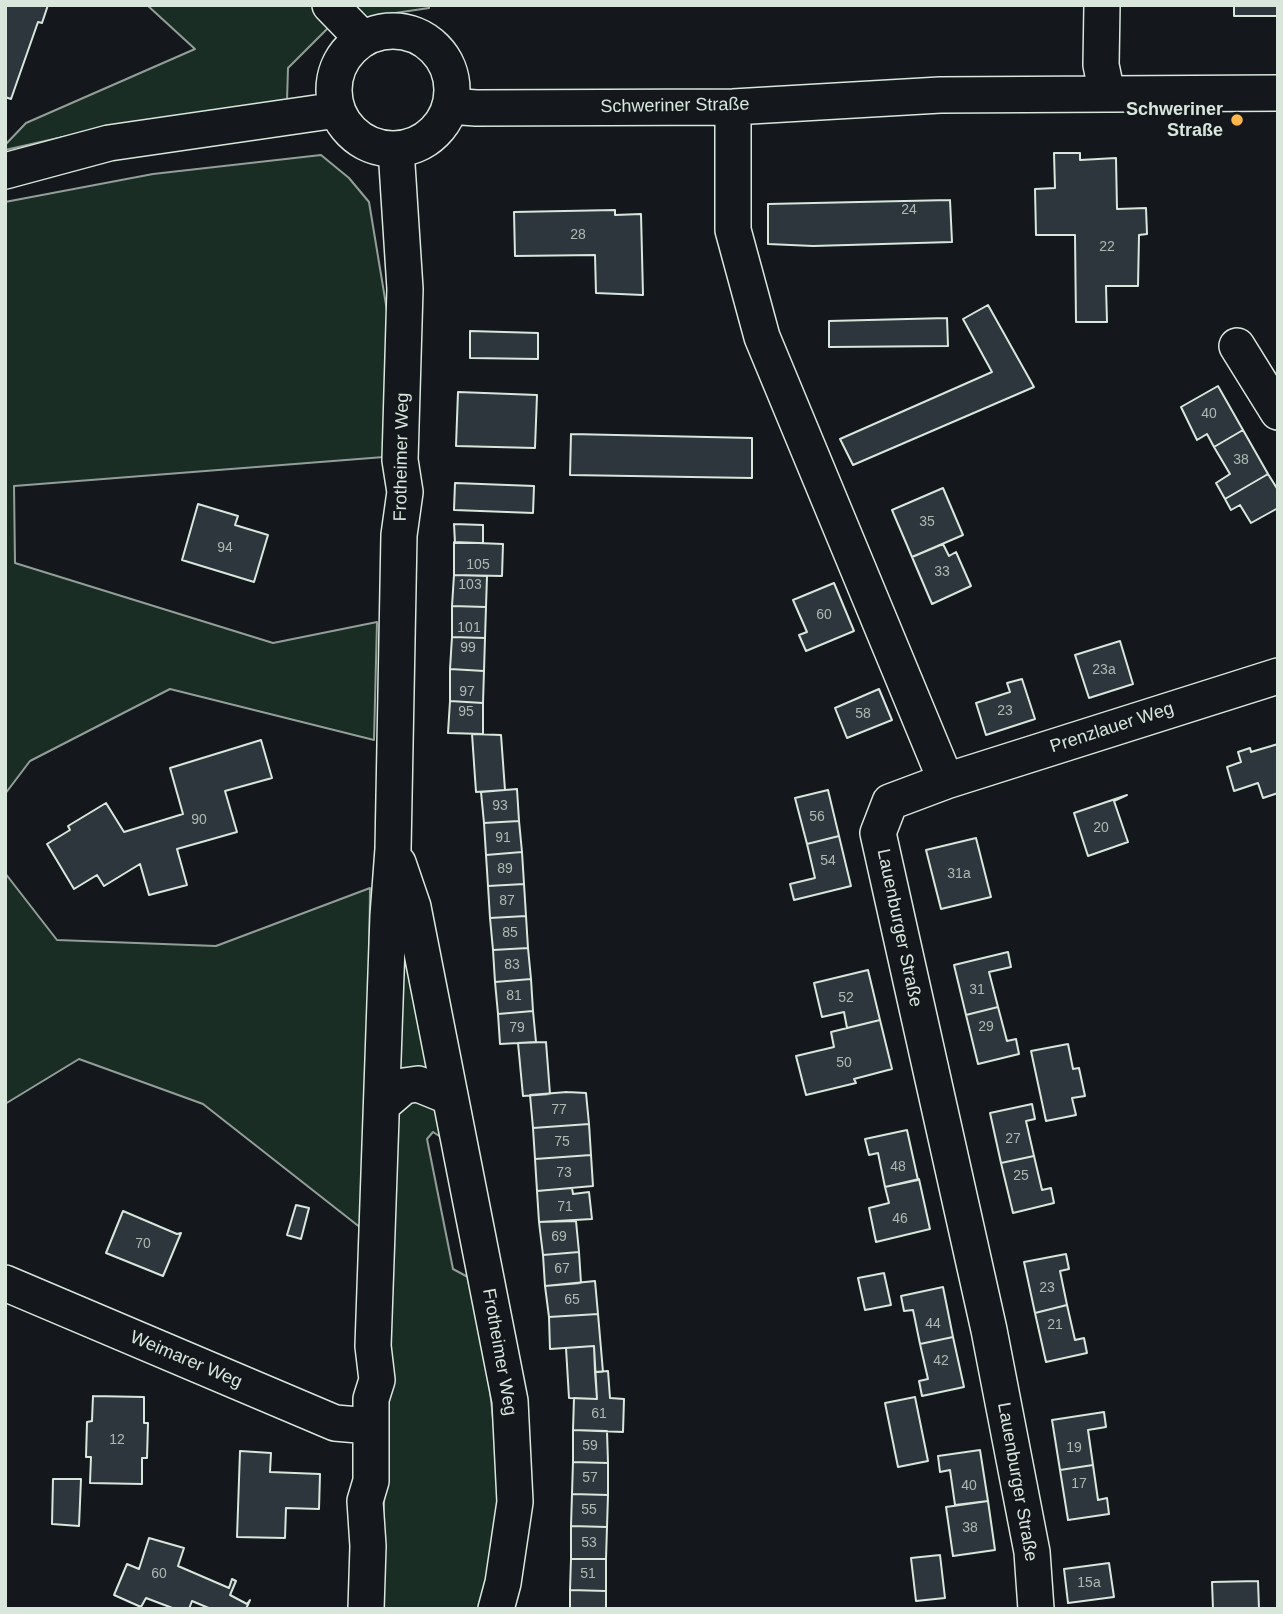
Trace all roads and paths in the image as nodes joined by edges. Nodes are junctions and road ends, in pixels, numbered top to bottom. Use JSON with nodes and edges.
{"nodes":[{"id":1,"x":330,"y":5,"type":"edge"},
{"id":2,"x":1102,"y":5,"type":"edge"},
{"id":3,"x":362,"y":38,"type":"junction"},
{"id":4,"x":1278,"y":93,"type":"edge"},
{"id":5,"x":1107,"y":94,"type":"junction"},
{"id":6,"x":450,"y":106,"type":"junction"},
{"id":7,"x":733,"y":107,"type":"junction"},
{"id":8,"x":337,"y":110,"type":"junction"},
{"id":9,"x":396,"y":149,"type":"junction"},
{"id":10,"x":5,"y":171,"type":"edge"},
{"id":11,"x":1237,"y":346,"type":"dead end"},
{"id":12,"x":1278,"y":412,"type":"edge"},
{"id":13,"x":1278,"y":676,"type":"edge"},
{"id":14,"x":947,"y":781,"type":"junction"},
{"id":15,"x":393,"y":849,"type":"junction"},
{"id":16,"x":450,"y":1097,"type":"junction"},
{"id":17,"x":383,"y":1104,"type":"junction"},
{"id":18,"x":5,"y":1283,"type":"edge"},
{"id":19,"x":370,"y":1426,"type":"junction"},
{"id":20,"x":366,"y":1609,"type":"edge"},
{"id":21,"x":496,"y":1609,"type":"edge"},
{"id":22,"x":1036,"y":1609,"type":"edge"}],
"edges":[{"from":1,"to":3,"type":"street"},
{"from":2,"to":5,"type":"street"},
{"from":3,"to":6,"type":"street"},
{"from":3,"to":8,"type":"street"},
{"from":4,"to":5,"type":"street","name":"Schweriner Straße"},
{"from":5,"to":7,"type":"street","name":"Schweriner Straße"},
{"from":6,"to":7,"type":"street","name":"Schweriner Straße"},
{"from":6,"to":9,"type":"street"},
{"from":7,"to":14,"type":"street"},
{"from":8,"to":9,"type":"street"},
{"from":8,"to":10,"type":"street"},
{"from":9,"to":15,"type":"street","name":"Frotheimer Weg"},
{"from":11,"to":12,"type":"street"},
{"from":13,"to":14,"type":"street","name":"Prenzlauer Weg"},
{"from":14,"to":22,"type":"street","name":"Lauenburger Straße"},
{"from":15,"to":16,"type":"street","name":"Frotheimer Weg"},
{"from":15,"to":17,"type":"street","name":"Frotheimer Weg"},
{"from":16,"to":17,"type":"street"},
{"from":16,"to":21,"type":"street","name":"Frotheimer Weg"},
{"from":17,"to":19,"type":"street","name":"Frotheimer Weg"},
{"from":18,"to":19,"type":"street","name":"Weimarer Weg"},
{"from":19,"to":20,"type":"street","name":"Frotheimer Weg"}]}
